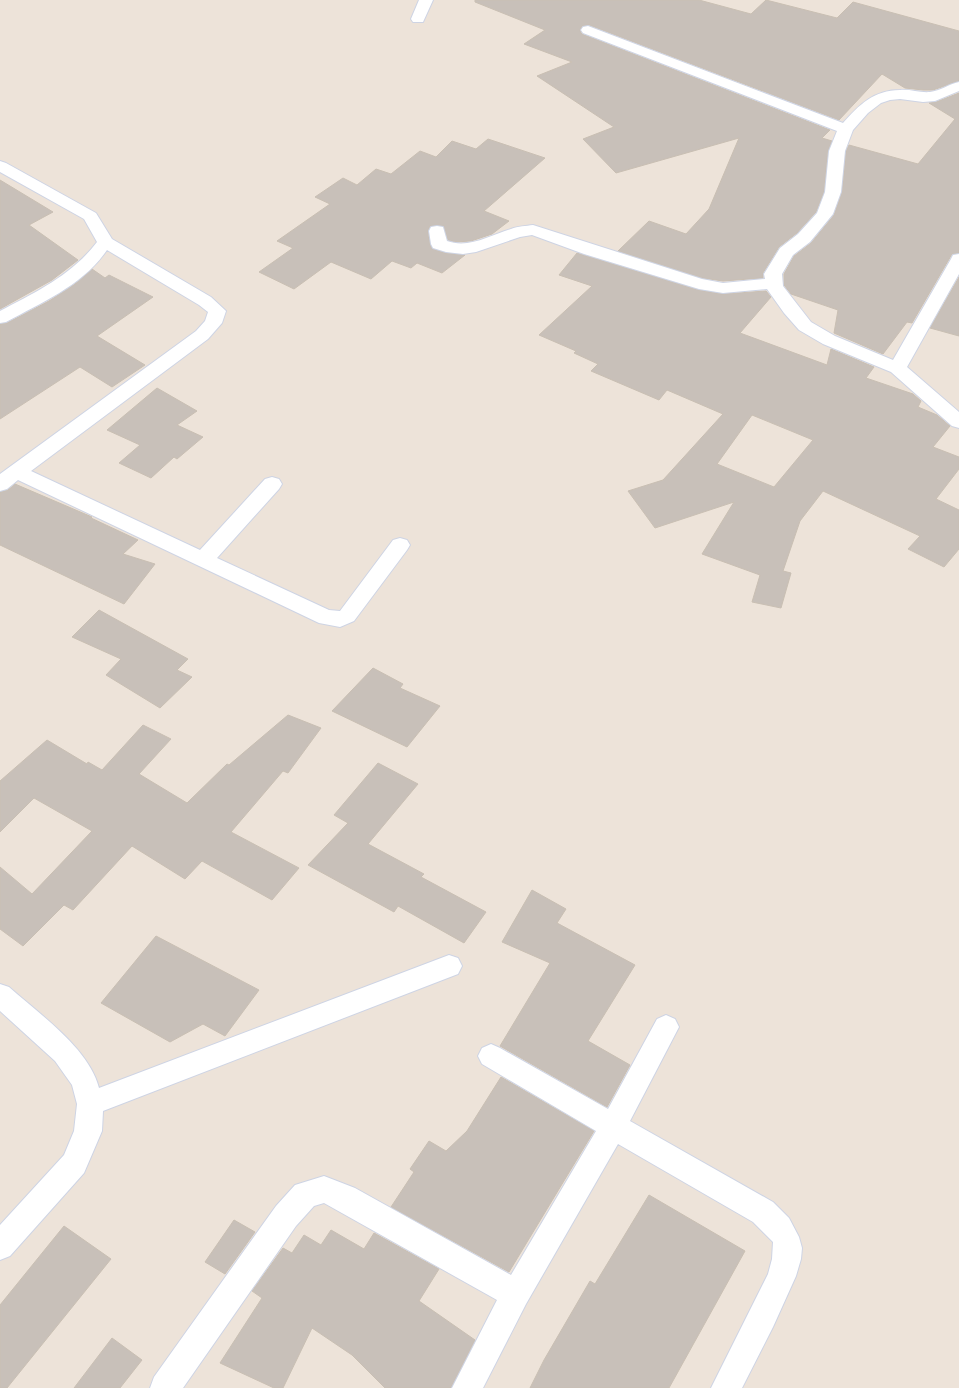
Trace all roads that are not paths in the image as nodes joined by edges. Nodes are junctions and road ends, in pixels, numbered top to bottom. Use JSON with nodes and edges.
{"nodes":[{"id":1,"x":426,"y":0,"type":"edge"},
{"id":2,"x":418,"y":19,"type":"dead end"},
{"id":3,"x":588,"y":30,"type":"dead end"},
{"id":4,"x":959,"y":86,"type":"edge"},
{"id":5,"x":846,"y":129,"type":"junction"},
{"id":6,"x":0,"y":166,"type":"edge"},
{"id":7,"x":438,"y":230,"type":"dead end"},
{"id":8,"x":105,"y":242,"type":"junction"},
{"id":9,"x":959,"y":259,"type":"edge"},
{"id":10,"x":774,"y":282,"type":"junction"},
{"id":11,"x":0,"y":318,"type":"edge"},
{"id":12,"x":897,"y":368,"type":"junction"},
{"id":13,"x":959,"y":422,"type":"edge"},
{"id":14,"x":17,"y":472,"type":"junction"},
{"id":15,"x":0,"y":484,"type":"edge"},
{"id":16,"x":272,"y":484,"type":"dead end"},
{"id":17,"x":400,"y":545,"type":"dead end"},
{"id":18,"x":203,"y":560,"type":"junction"},
{"id":19,"x":449,"y":966,"type":"dead end"},
{"id":20,"x":0,"y":995,"type":"edge"},
{"id":21,"x":666,"y":1027,"type":"dead end"},
{"id":22,"x":491,"y":1056,"type":"dead end"},
{"id":23,"x":90,"y":1104,"type":"junction"},
{"id":24,"x":614,"y":1127,"type":"junction"},
{"id":25,"x":0,"y":1246,"type":"edge"},
{"id":26,"x":516,"y":1294,"type":"junction"},
{"id":27,"x":165,"y":1388,"type":"edge"},
{"id":28,"x":467,"y":1388,"type":"edge"},
{"id":29,"x":726,"y":1388,"type":"edge"}],
"edges":[{"from":1,"to":2,"type":"street"},
{"from":3,"to":5,"type":"street"},
{"from":4,"to":5,"type":"street"},
{"from":5,"to":10,"type":"street"},
{"from":6,"to":8,"type":"street"},
{"from":7,"to":10,"type":"street"},
{"from":8,"to":11,"type":"street"},
{"from":8,"to":14,"type":"street"},
{"from":9,"to":12,"type":"street"},
{"from":10,"to":12,"type":"street"},
{"from":12,"to":13,"type":"street"},
{"from":14,"to":15,"type":"street"},
{"from":14,"to":18,"type":"street"},
{"from":16,"to":18,"type":"street"},
{"from":17,"to":18,"type":"street"},
{"from":19,"to":23,"type":"street"},
{"from":20,"to":23,"type":"street"},
{"from":21,"to":24,"type":"street"},
{"from":22,"to":24,"type":"street"},
{"from":23,"to":25,"type":"street"},
{"from":24,"to":26,"type":"street"},
{"from":24,"to":29,"type":"street"},
{"from":26,"to":27,"type":"street"},
{"from":26,"to":28,"type":"street"}]}
